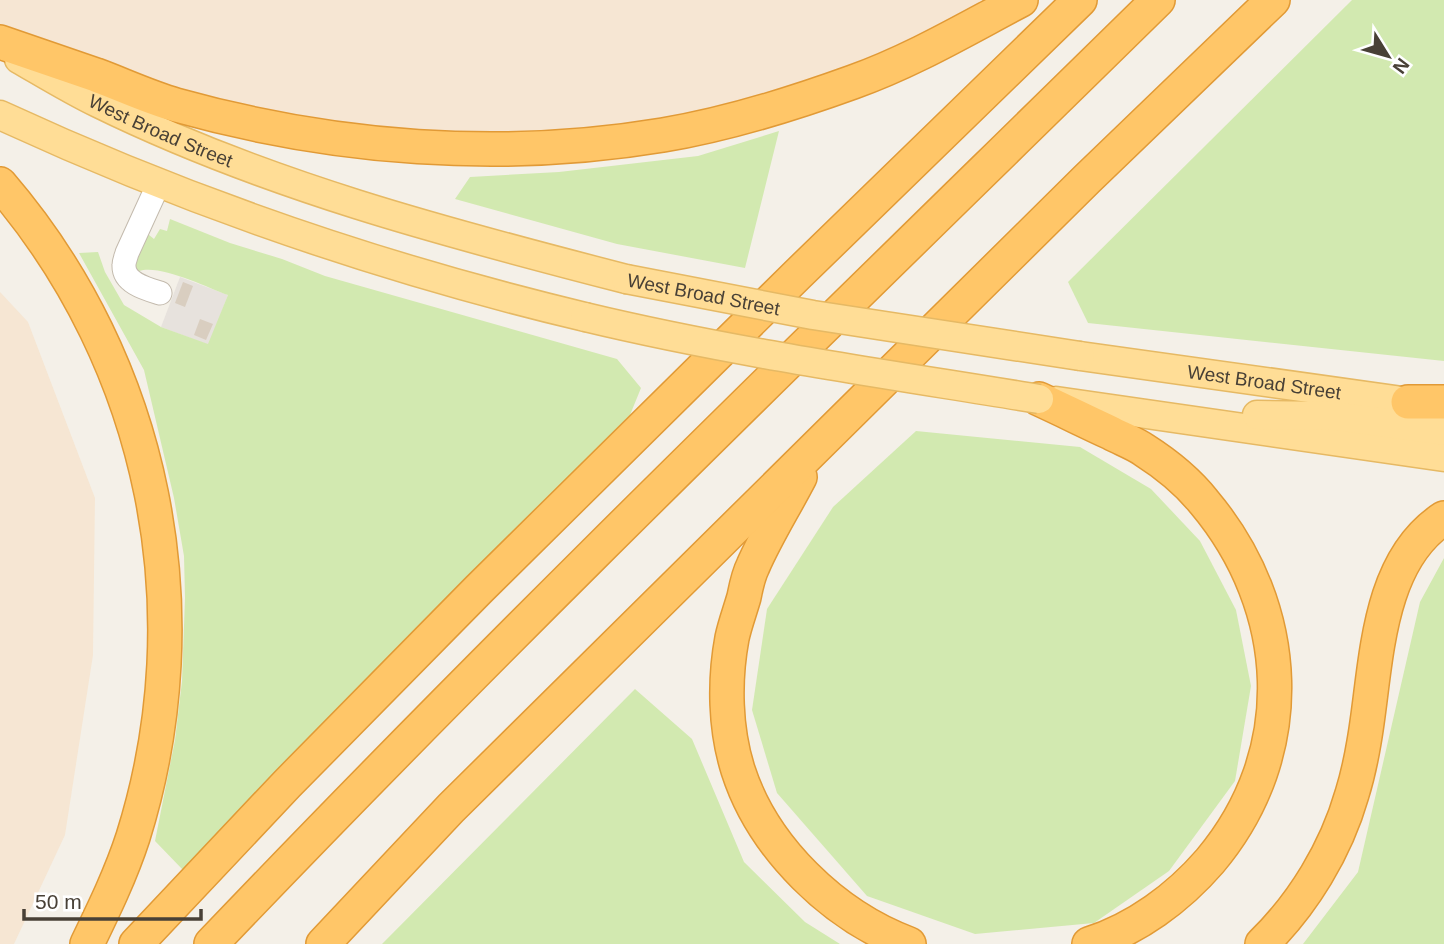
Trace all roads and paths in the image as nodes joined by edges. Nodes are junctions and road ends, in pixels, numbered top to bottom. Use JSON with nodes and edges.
{"nodes":[{"id":1,"x":1021,"y":0,"type":"edge"},
{"id":2,"x":1080,"y":0,"type":"edge"},
{"id":3,"x":1158,"y":0,"type":"edge"},
{"id":4,"x":1273,"y":0,"type":"edge"},
{"id":5,"x":0,"y":42,"type":"edge"},
{"id":6,"x":0,"y":48,"type":"edge"},
{"id":7,"x":0,"y":115,"type":"edge"},
{"id":8,"x":159,"y":183,"type":"junction"},
{"id":9,"x":0,"y":184,"type":"edge"},
{"id":10,"x":160,"y":293,"type":"dead end"},
{"id":11,"x":1039,"y":399,"type":"junction"},
{"id":12,"x":1408,"y":402,"type":"joint"},
{"id":13,"x":1444,"y":404,"type":"edge"},
{"id":14,"x":1150,"y":414,"type":"junction"},
{"id":15,"x":1444,"y":431,"type":"edge"},
{"id":16,"x":816,"y":447,"type":"junction"},
{"id":17,"x":1444,"y":457,"type":"edge"},
{"id":18,"x":1444,"y":517,"type":"edge"},
{"id":19,"x":87,"y":944,"type":"edge"},
{"id":20,"x":136,"y":944,"type":"edge"},
{"id":21,"x":211,"y":944,"type":"edge"},
{"id":22,"x":323,"y":944,"type":"edge"},
{"id":23,"x":909,"y":944,"type":"edge"},
{"id":24,"x":1089,"y":944,"type":"edge"},
{"id":25,"x":1262,"y":944,"type":"edge"}],
"edges":[{"from":1,"to":5,"type":"highway"},
{"from":2,"to":20,"type":"highway"},
{"from":3,"to":21,"type":"highway"},
{"from":4,"to":16,"type":"highway"},
{"from":6,"to":12,"type":"main road","name":"West Broad Street","bridge":true},
{"from":7,"to":8,"type":"main road"},
{"from":8,"to":10,"type":"lane"},
{"from":8,"to":11,"type":"main road","bridge":true},
{"from":9,"to":19,"type":"highway"},
{"from":11,"to":14,"type":"main road"},
{"from":11,"to":24,"type":"highway"},
{"from":12,"to":13,"type":"highway"},
{"from":14,"to":15,"type":"main road"},
{"from":14,"to":17,"type":"main road"},
{"from":16,"to":22,"type":"highway"},
{"from":16,"to":23,"type":"highway"},
{"from":18,"to":25,"type":"highway"}]}
